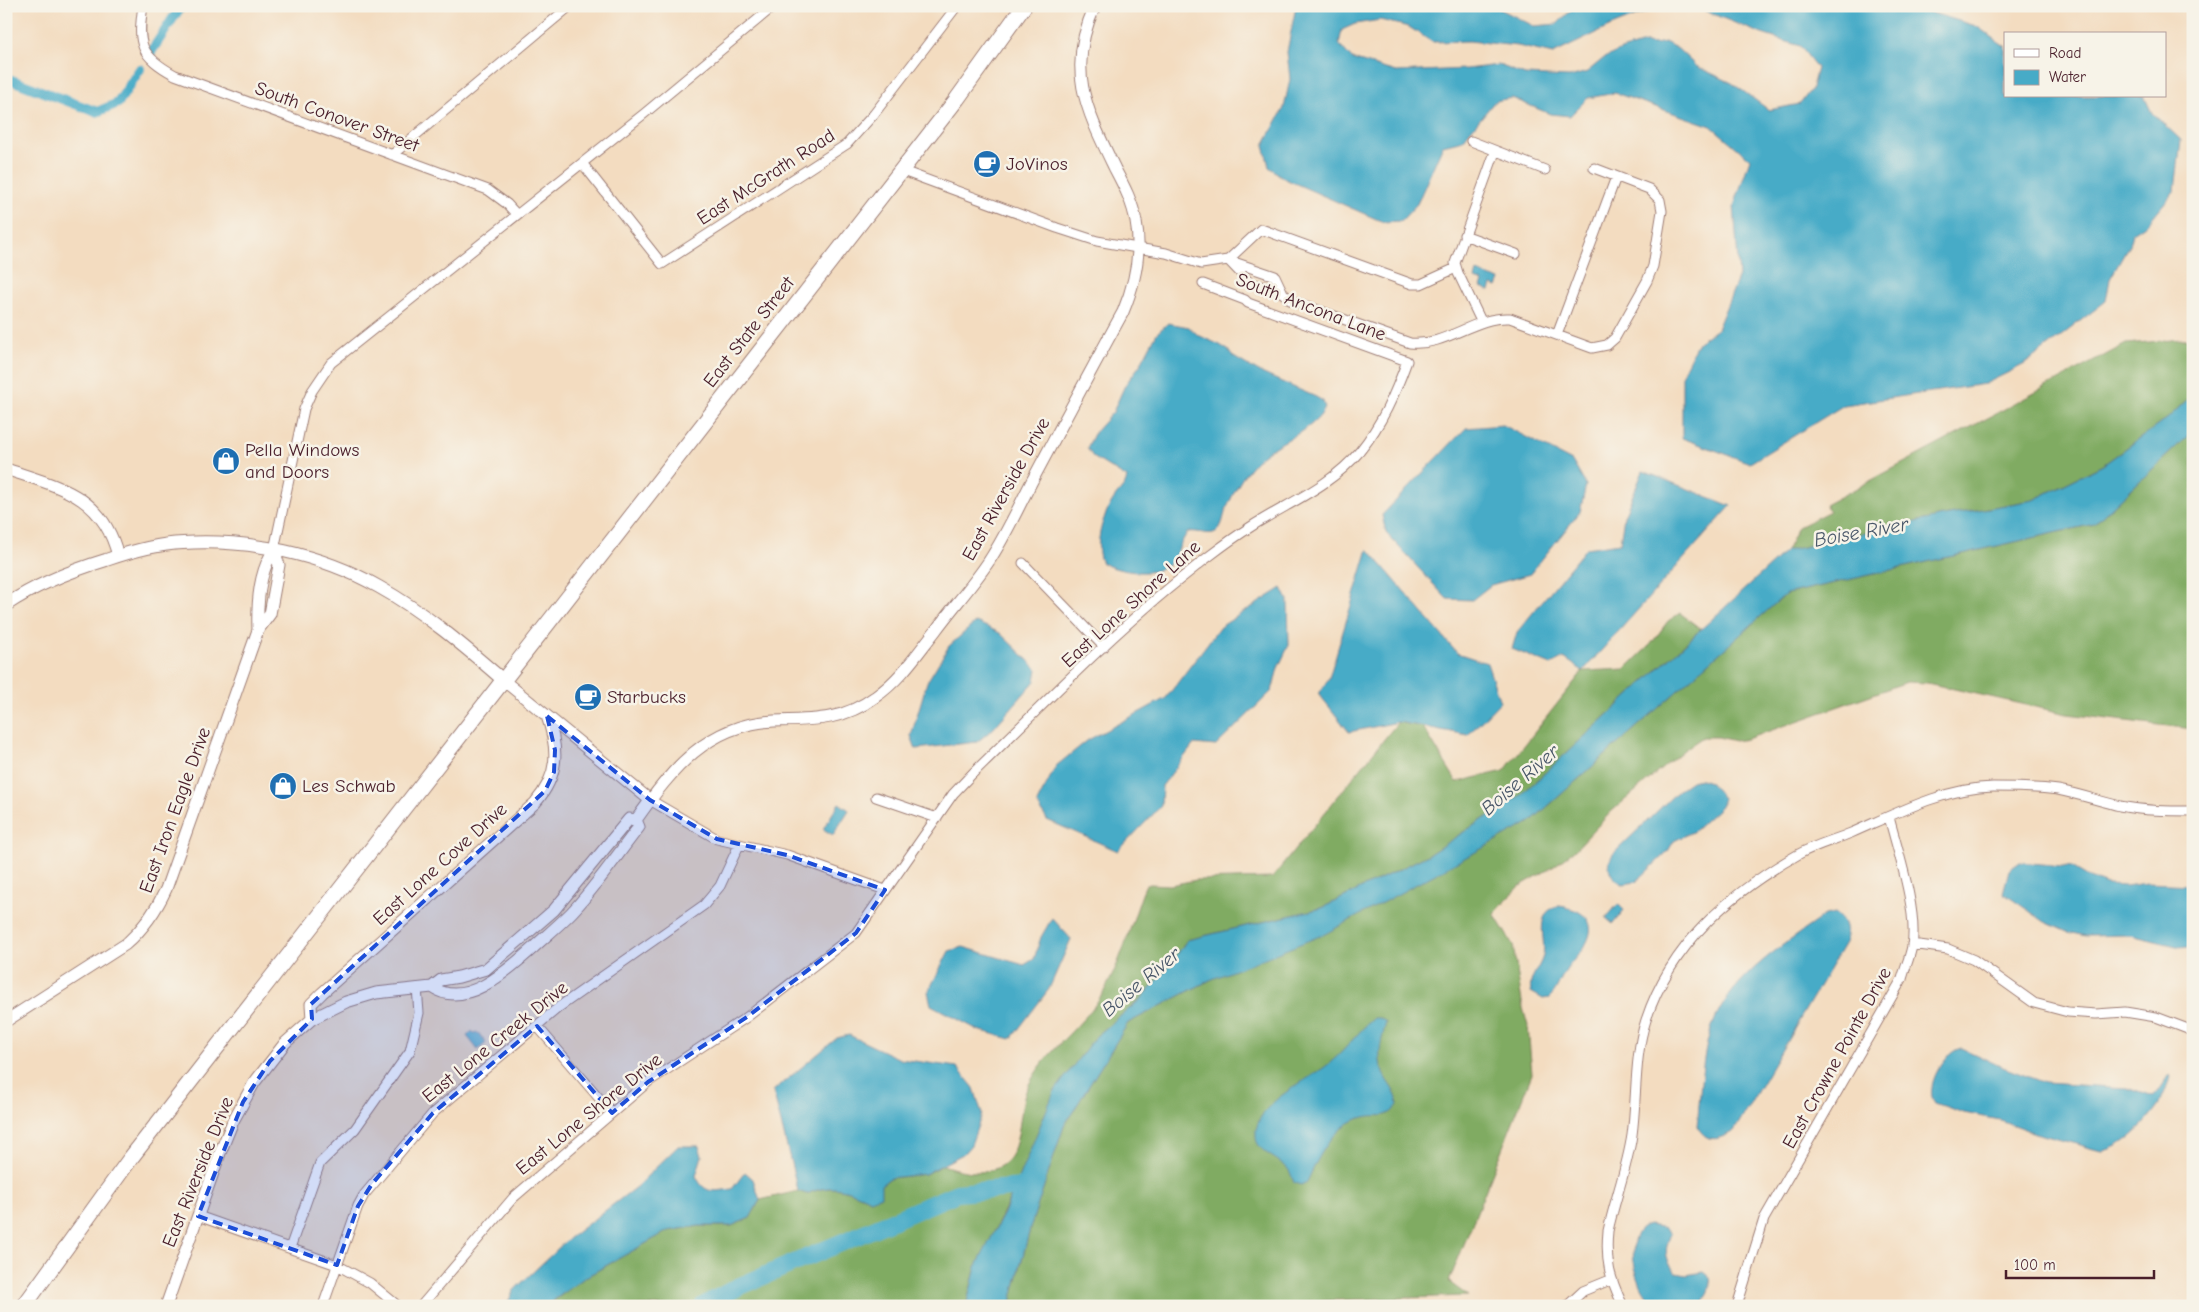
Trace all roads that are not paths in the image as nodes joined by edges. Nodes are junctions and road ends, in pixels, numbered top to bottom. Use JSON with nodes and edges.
{"nodes":[{"id":1,"x":143,"y":6,"type":"edge"},
{"id":2,"x":570,"y":6,"type":"edge"},
{"id":3,"x":774,"y":6,"type":"edge"},
{"id":4,"x":957,"y":6,"type":"edge"},
{"id":5,"x":1024,"y":6,"type":"edge"},
{"id":6,"x":1095,"y":6,"type":"edge"},
{"id":7,"x":1470,"y":140,"type":"dead end"},
{"id":8,"x":1495,"y":152,"type":"junction"},
{"id":9,"x":392,"y":155,"type":"junction"},
{"id":10,"x":582,"y":163,"type":"junction"},
{"id":11,"x":1594,"y":168,"type":"dead end"},
{"id":12,"x":900,"y":170,"type":"junction"},
{"id":13,"x":1544,"y":170,"type":"dead end"},
{"id":14,"x":1616,"y":177,"type":"junction"},
{"id":15,"x":518,"y":216,"type":"junction"},
{"id":16,"x":1464,"y":235,"type":"junction"},
{"id":17,"x":1139,"y":247,"type":"junction"},
{"id":18,"x":1516,"y":254,"type":"dead end"},
{"id":19,"x":1228,"y":260,"type":"junction"},
{"id":20,"x":1456,"y":268,"type":"junction"},
{"id":21,"x":1203,"y":284,"type":"dead end"},
{"id":22,"x":1284,"y":293,"type":"junction"},
{"id":23,"x":1481,"y":322,"type":"junction"},
{"id":24,"x":1557,"y":335,"type":"junction"},
{"id":25,"x":1407,"y":361,"type":"joint"},
{"id":26,"x":6,"y":468,"type":"edge"},
{"id":27,"x":274,"y":550,"type":"junction"},
{"id":28,"x":118,"y":556,"type":"junction"},
{"id":29,"x":1023,"y":563,"type":"dead end"},
{"id":30,"x":6,"y":605,"type":"edge"},
{"id":31,"x":1104,"y":648,"type":"junction"},
{"id":32,"x":503,"y":680,"type":"junction"},
{"id":33,"x":547,"y":716,"type":"junction"},
{"id":34,"x":876,"y":797,"type":"dead end"},
{"id":35,"x":650,"y":800,"type":"junction"},
{"id":36,"x":2193,"y":812,"type":"edge"},
{"id":37,"x":1889,"y":817,"type":"junction"},
{"id":38,"x":936,"y":818,"type":"junction"},
{"id":39,"x":739,"y":845,"type":"junction"},
{"id":40,"x":885,"y":890,"type":"junction"},
{"id":41,"x":1912,"y":944,"type":"junction"},
{"id":42,"x":417,"y":988,"type":"junction"},
{"id":43,"x":312,"y":1019,"type":"junction"},
{"id":44,"x":6,"y":1022,"type":"edge"},
{"id":45,"x":538,"y":1026,"type":"junction"},
{"id":46,"x":2193,"y":1031,"type":"edge"},
{"id":47,"x":612,"y":1113,"type":"junction"},
{"id":48,"x":198,"y":1216,"type":"junction"},
{"id":49,"x":290,"y":1248,"type":"junction"},
{"id":50,"x":337,"y":1265,"type":"junction"},
{"id":51,"x":1610,"y":1280,"type":"junction"},
{"id":52,"x":24,"y":1306,"type":"edge"},
{"id":53,"x":166,"y":1306,"type":"edge"},
{"id":54,"x":323,"y":1306,"type":"edge"},
{"id":55,"x":398,"y":1306,"type":"edge"},
{"id":56,"x":421,"y":1306,"type":"edge"},
{"id":57,"x":1567,"y":1306,"type":"edge"},
{"id":58,"x":1623,"y":1306,"type":"edge"},
{"id":59,"x":1736,"y":1306,"type":"edge"}],
"edges":[{"from":1,"to":9,"type":"street","name":"South Conover Street"},
{"from":2,"to":9,"type":"street"},
{"from":3,"to":10,"type":"street"},
{"from":4,"to":10,"type":"street","name":"East McGrath Road"},
{"from":5,"to":12,"type":"highway","name":"East State Street"},
{"from":6,"to":17,"type":"street","name":"East Riverside Drive"},
{"from":7,"to":8,"type":"street"},
{"from":8,"to":13,"type":"street"},
{"from":8,"to":16,"type":"street"},
{"from":9,"to":15,"type":"street","name":"South Conover Street"},
{"from":10,"to":15,"type":"street"},
{"from":11,"to":14,"type":"street"},
{"from":12,"to":17,"type":"street"},
{"from":12,"to":32,"type":"highway","name":"East State Street"},
{"from":14,"to":24,"type":"street"},
{"from":14,"to":24,"type":"street"},
{"from":15,"to":27,"type":"street"},
{"from":16,"to":18,"type":"street"},
{"from":16,"to":20,"type":"street"},
{"from":17,"to":19,"type":"street"},
{"from":17,"to":35,"type":"street","name":"East Riverside Drive"},
{"from":19,"to":20,"type":"street"},
{"from":19,"to":22,"type":"street"},
{"from":19,"to":22,"type":"street"},
{"from":20,"to":23,"type":"street"},
{"from":21,"to":25,"type":"street","name":"South Ancona Lane"},
{"from":22,"to":23,"type":"street"},
{"from":23,"to":24,"type":"street"},
{"from":25,"to":31,"type":"street","name":"East Lone Shore Lane"},
{"from":26,"to":28,"type":"street"},
{"from":27,"to":28,"type":"main road"},
{"from":27,"to":32,"type":"main road"},
{"from":27,"to":44,"type":"street","name":"East Iron Eagle Drive"},
{"from":28,"to":30,"type":"main road"},
{"from":29,"to":31,"type":"street"},
{"from":31,"to":38,"type":"street","name":"East Lone Shore Lane"},
{"from":32,"to":33,"type":"street"},
{"from":32,"to":52,"type":"highway","name":"East State Street"},
{"from":33,"to":35,"type":"street"},
{"from":33,"to":43,"type":"street","name":"East Lone Cove Drive"},
{"from":34,"to":38,"type":"street"},
{"from":35,"to":39,"type":"street"},
{"from":35,"to":42,"type":"street","name":"East Riverside Drive"},
{"from":36,"to":37,"type":"street"},
{"from":37,"to":41,"type":"street","name":"East Crowne Pointe Drive"},
{"from":37,"to":51,"type":"street"},
{"from":38,"to":40,"type":"street","name":"East Lone Shore Lane"},
{"from":39,"to":40,"type":"street"},
{"from":39,"to":45,"type":"street","name":"East Lone Creek Drive"},
{"from":40,"to":47,"type":"street","name":"East Lone Shore Drive"},
{"from":41,"to":46,"type":"street"},
{"from":41,"to":59,"type":"street","name":"East Crowne Pointe Drive"},
{"from":42,"to":43,"type":"street","name":"East Riverside Drive"},
{"from":42,"to":49,"type":"street"},
{"from":43,"to":48,"type":"street","name":"East Riverside Drive"},
{"from":45,"to":47,"type":"street"},
{"from":45,"to":50,"type":"street","name":"East Lone Creek Drive"},
{"from":47,"to":56,"type":"street","name":"East Lone Shore Drive"},
{"from":48,"to":49,"type":"street"},
{"from":48,"to":53,"type":"street","name":"East Riverside Drive"},
{"from":49,"to":50,"type":"street"},
{"from":50,"to":54,"type":"street","name":"East Lone Creek Drive"},
{"from":50,"to":55,"type":"street"},
{"from":51,"to":57,"type":"street"},
{"from":51,"to":58,"type":"street"}]}
